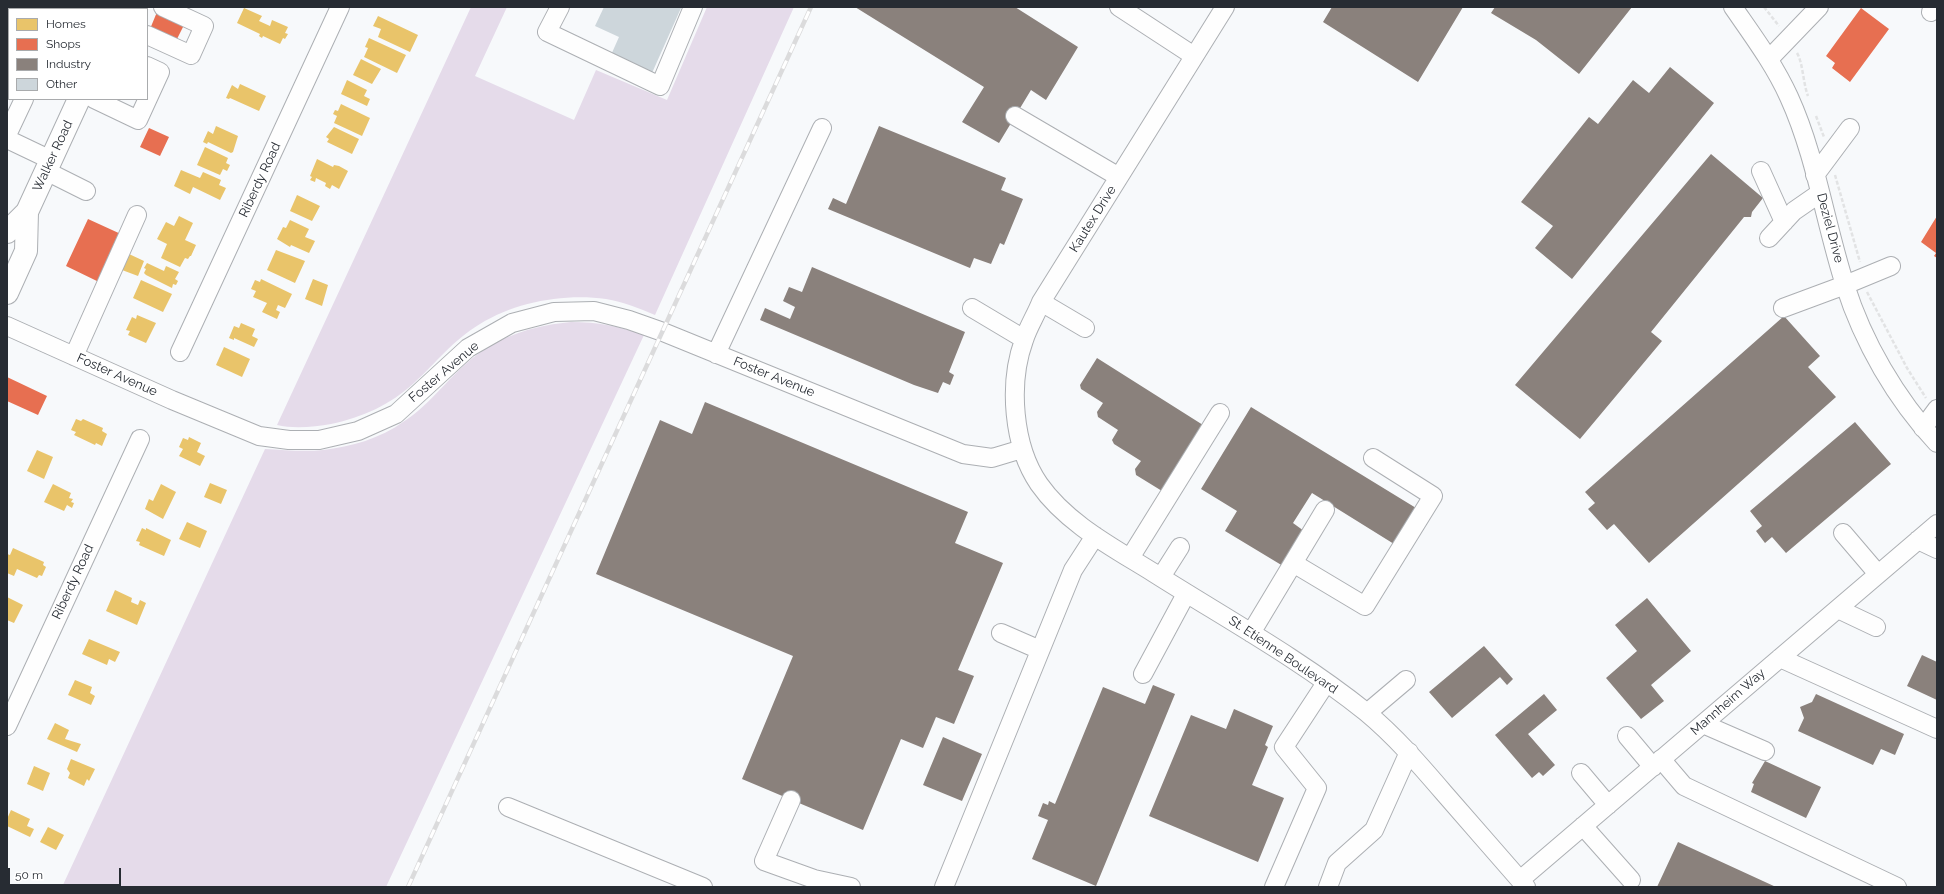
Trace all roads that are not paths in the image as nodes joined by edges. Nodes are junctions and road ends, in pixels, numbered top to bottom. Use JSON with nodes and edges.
{"nodes":[{"id":1,"x":163,"y":7,"type":"edge"},
{"id":2,"x":340,"y":7,"type":"edge"},
{"id":3,"x":560,"y":7,"type":"edge"},
{"id":4,"x":693,"y":7,"type":"edge"},
{"id":5,"x":1119,"y":7,"type":"edge"},
{"id":6,"x":1225,"y":7,"type":"edge"},
{"id":7,"x":1733,"y":7,"type":"edge"},
{"id":8,"x":1819,"y":7,"type":"edge"},
{"id":9,"x":148,"y":35,"type":"edge"},
{"id":10,"x":1194,"y":56,"type":"junction"},
{"id":11,"x":1769,"y":59,"type":"junction"},
{"id":12,"x":148,"y":66,"type":"edge"},
{"id":13,"x":148,"y":98,"type":"edge"},
{"id":14,"x":24,"y":100,"type":"edge"},
{"id":15,"x":79,"y":100,"type":"edge"},
{"id":16,"x":96,"y":100,"type":"edge"},
{"id":17,"x":147,"y":100,"type":"edge"},
{"id":18,"x":1016,"y":116,"type":"dead end"},
{"id":19,"x":822,"y":128,"type":"dead end"},
{"id":20,"x":1850,"y":128,"type":"dead end"},
{"id":21,"x":7,"y":135,"type":"edge"},
{"id":22,"x":7,"y":139,"type":"edge"},
{"id":23,"x":48,"y":165,"type":"junction"},
{"id":24,"x":1762,"y":171,"type":"dead end"},
{"id":25,"x":1815,"y":175,"type":"junction"},
{"id":26,"x":1119,"y":177,"type":"junction"},
{"id":27,"x":86,"y":191,"type":"dead end"},
{"id":28,"x":1820,"y":193,"type":"junction"},
{"id":29,"x":27,"y":212,"type":"junction"},
{"id":30,"x":137,"y":215,"type":"dead end"},
{"id":31,"x":1784,"y":222,"type":"junction"},
{"id":32,"x":7,"y":232,"type":"edge"},
{"id":33,"x":1769,"y":238,"type":"dead end"},
{"id":34,"x":1891,"y":266,"type":"dead end"},
{"id":35,"x":1845,"y":285,"type":"junction"},
{"id":36,"x":7,"y":293,"type":"edge"},
{"id":37,"x":1041,"y":302,"type":"junction"},
{"id":38,"x":972,"y":308,"type":"dead end"},
{"id":39,"x":1783,"y":308,"type":"dead end"},
{"id":40,"x":7,"y":326,"type":"edge"},
{"id":41,"x":1085,"y":328,"type":"dead end"},
{"id":42,"x":1024,"y":339,"type":"junction"},
{"id":43,"x":180,"y":352,"type":"dead end"},
{"id":44,"x":716,"y":354,"type":"junction"},
{"id":45,"x":74,"y":356,"type":"junction"},
{"id":46,"x":1932,"y":404,"type":"edge"},
{"id":47,"x":1220,"y":413,"type":"dead end"},
{"id":48,"x":1923,"y":428,"type":"junction"},
{"id":49,"x":140,"y":439,"type":"dead end"},
{"id":50,"x":1937,"y":443,"type":"edge"},
{"id":51,"x":1022,"y":449,"type":"junction"},
{"id":52,"x":1373,"y":458,"type":"dead end"},
{"id":53,"x":1325,"y":510,"type":"dead end"},
{"id":54,"x":1937,"y":524,"type":"edge"},
{"id":55,"x":1843,"y":533,"type":"dead end"},
{"id":56,"x":1095,"y":536,"type":"junction"},
{"id":57,"x":1918,"y":540,"type":"junction"},
{"id":58,"x":1180,"y":546,"type":"dead end"},
{"id":59,"x":1937,"y":549,"type":"edge"},
{"id":60,"x":1130,"y":558,"type":"junction"},
{"id":61,"x":1293,"y":563,"type":"junction"},
{"id":62,"x":1878,"y":574,"type":"junction"},
{"id":63,"x":1161,"y":578,"type":"junction"},
{"id":64,"x":1186,"y":594,"type":"junction"},
{"id":65,"x":1838,"y":609,"type":"junction"},
{"id":66,"x":1876,"y":627,"type":"dead end"},
{"id":67,"x":1251,"y":633,"type":"junction"},
{"id":68,"x":1001,"y":634,"type":"dead end"},
{"id":69,"x":1040,"y":650,"type":"junction"},
{"id":70,"x":1780,"y":658,"type":"junction"},
{"id":71,"x":1143,"y":674,"type":"dead end"},
{"id":72,"x":1406,"y":680,"type":"dead end"},
{"id":73,"x":1326,"y":683,"type":"junction"},
{"id":74,"x":1367,"y":713,"type":"junction"},
{"id":75,"x":1703,"y":724,"type":"junction"},
{"id":76,"x":7,"y":726,"type":"edge"},
{"id":77,"x":1937,"y":729,"type":"edge"},
{"id":78,"x":1627,"y":736,"type":"dead end"},
{"id":79,"x":1765,"y":751,"type":"dead end"},
{"id":80,"x":1409,"y":752,"type":"junction"},
{"id":81,"x":1657,"y":763,"type":"junction"},
{"id":82,"x":1581,"y":772,"type":"dead end"},
{"id":83,"x":790,"y":800,"type":"dead end"},
{"id":84,"x":1608,"y":805,"type":"junction"},
{"id":85,"x":508,"y":807,"type":"dead end"},
{"id":86,"x":1583,"y":826,"type":"junction"},
{"id":87,"x":1631,"y":880,"type":"dead end"},
{"id":88,"x":1523,"y":884,"type":"edge"},
{"id":89,"x":703,"y":887,"type":"edge"},
{"id":90,"x":851,"y":887,"type":"edge"},
{"id":91,"x":944,"y":887,"type":"edge"},
{"id":92,"x":1274,"y":887,"type":"edge"},
{"id":93,"x":1328,"y":887,"type":"edge"},
{"id":94,"x":1897,"y":887,"type":"edge"}],
"edges":[{"from":1,"to":9,"type":"street"},
{"from":2,"to":43,"type":"street","name":"Riberdy Road"},
{"from":3,"to":4,"type":"street"},
{"from":5,"to":10,"type":"street"},
{"from":6,"to":10,"type":"street","name":"Kautex Drive"},
{"from":7,"to":11,"type":"street","name":"Deziel Drive"},
{"from":8,"to":11,"type":"street"},
{"from":10,"to":26,"type":"street","name":"Kautex Drive"},
{"from":11,"to":25,"type":"street","name":"Deziel Drive"},
{"from":12,"to":13,"type":"street"},
{"from":14,"to":21,"type":"street"},
{"from":15,"to":23,"type":"main road","name":"Walker Road"},
{"from":16,"to":17,"type":"street"},
{"from":18,"to":26,"type":"street"},
{"from":19,"to":44,"type":"street"},
{"from":20,"to":25,"type":"street"},
{"from":22,"to":23,"type":"street"},
{"from":23,"to":27,"type":"street"},
{"from":23,"to":29,"type":"main road","name":"Walker Road"},
{"from":24,"to":31,"type":"street"},
{"from":25,"to":28,"type":"street","name":"Deziel Drive"},
{"from":26,"to":37,"type":"street","name":"Kautex Drive"},
{"from":28,"to":31,"type":"street"},
{"from":28,"to":35,"type":"street","name":"Deziel Drive"},
{"from":29,"to":32,"type":"main road","name":"Walker Road"},
{"from":29,"to":36,"type":"main road","name":"Walker Road"},
{"from":30,"to":45,"type":"street"},
{"from":31,"to":33,"type":"street"},
{"from":34,"to":35,"type":"street"},
{"from":35,"to":39,"type":"street"},
{"from":35,"to":48,"type":"street","name":"Deziel Drive"},
{"from":37,"to":41,"type":"street"},
{"from":37,"to":42,"type":"street","name":"Kautex Drive"},
{"from":38,"to":42,"type":"street"},
{"from":40,"to":45,"type":"street","name":"Foster Avenue"},
{"from":42,"to":51,"type":"street","name":"Kautex Drive"},
{"from":44,"to":45,"type":"street","name":"Foster Avenue"},
{"from":44,"to":51,"type":"street","name":"Foster Avenue"},
{"from":46,"to":48,"type":"street"},
{"from":47,"to":60,"type":"street"},
{"from":48,"to":50,"type":"street","name":"Deziel Drive"},
{"from":49,"to":76,"type":"street","name":"Riberdy Road"},
{"from":51,"to":56,"type":"street","name":"St. Etienne Boulevard"},
{"from":52,"to":61,"type":"street"},
{"from":53,"to":61,"type":"street"},
{"from":54,"to":57,"type":"street","name":"Mannheim Way"},
{"from":55,"to":62,"type":"street"},
{"from":56,"to":60,"type":"street","name":"St. Etienne Boulevard"},
{"from":56,"to":69,"type":"street"},
{"from":57,"to":59,"type":"street"},
{"from":57,"to":62,"type":"street","name":"Mannheim Way"},
{"from":58,"to":63,"type":"street"},
{"from":60,"to":63,"type":"street","name":"St. Etienne Boulevard"},
{"from":61,"to":67,"type":"street"},
{"from":62,"to":65,"type":"street","name":"Mannheim Way"},
{"from":63,"to":64,"type":"street","name":"St. Etienne Boulevard"},
{"from":64,"to":67,"type":"street","name":"St. Etienne Boulevard"},
{"from":64,"to":71,"type":"street"},
{"from":65,"to":66,"type":"street"},
{"from":65,"to":70,"type":"street","name":"Mannheim Way"},
{"from":67,"to":73,"type":"street","name":"St. Etienne Boulevard"},
{"from":68,"to":69,"type":"street"},
{"from":69,"to":91,"type":"street"},
{"from":70,"to":75,"type":"street","name":"Mannheim Way"},
{"from":70,"to":77,"type":"street"},
{"from":72,"to":74,"type":"street"},
{"from":73,"to":74,"type":"street","name":"St. Etienne Boulevard"},
{"from":73,"to":92,"type":"street"},
{"from":74,"to":80,"type":"street","name":"St. Etienne Boulevard"},
{"from":75,"to":79,"type":"street"},
{"from":75,"to":81,"type":"street","name":"Mannheim Way"},
{"from":78,"to":81,"type":"street"},
{"from":80,"to":88,"type":"street","name":"St. Etienne Boulevard"},
{"from":80,"to":93,"type":"street"},
{"from":81,"to":84,"type":"street","name":"Mannheim Way"},
{"from":81,"to":94,"type":"street"},
{"from":82,"to":84,"type":"street"},
{"from":83,"to":90,"type":"street"},
{"from":84,"to":86,"type":"street","name":"Mannheim Way"},
{"from":85,"to":89,"type":"street"},
{"from":86,"to":87,"type":"street"},
{"from":86,"to":88,"type":"street","name":"Mannheim Way"}]}
